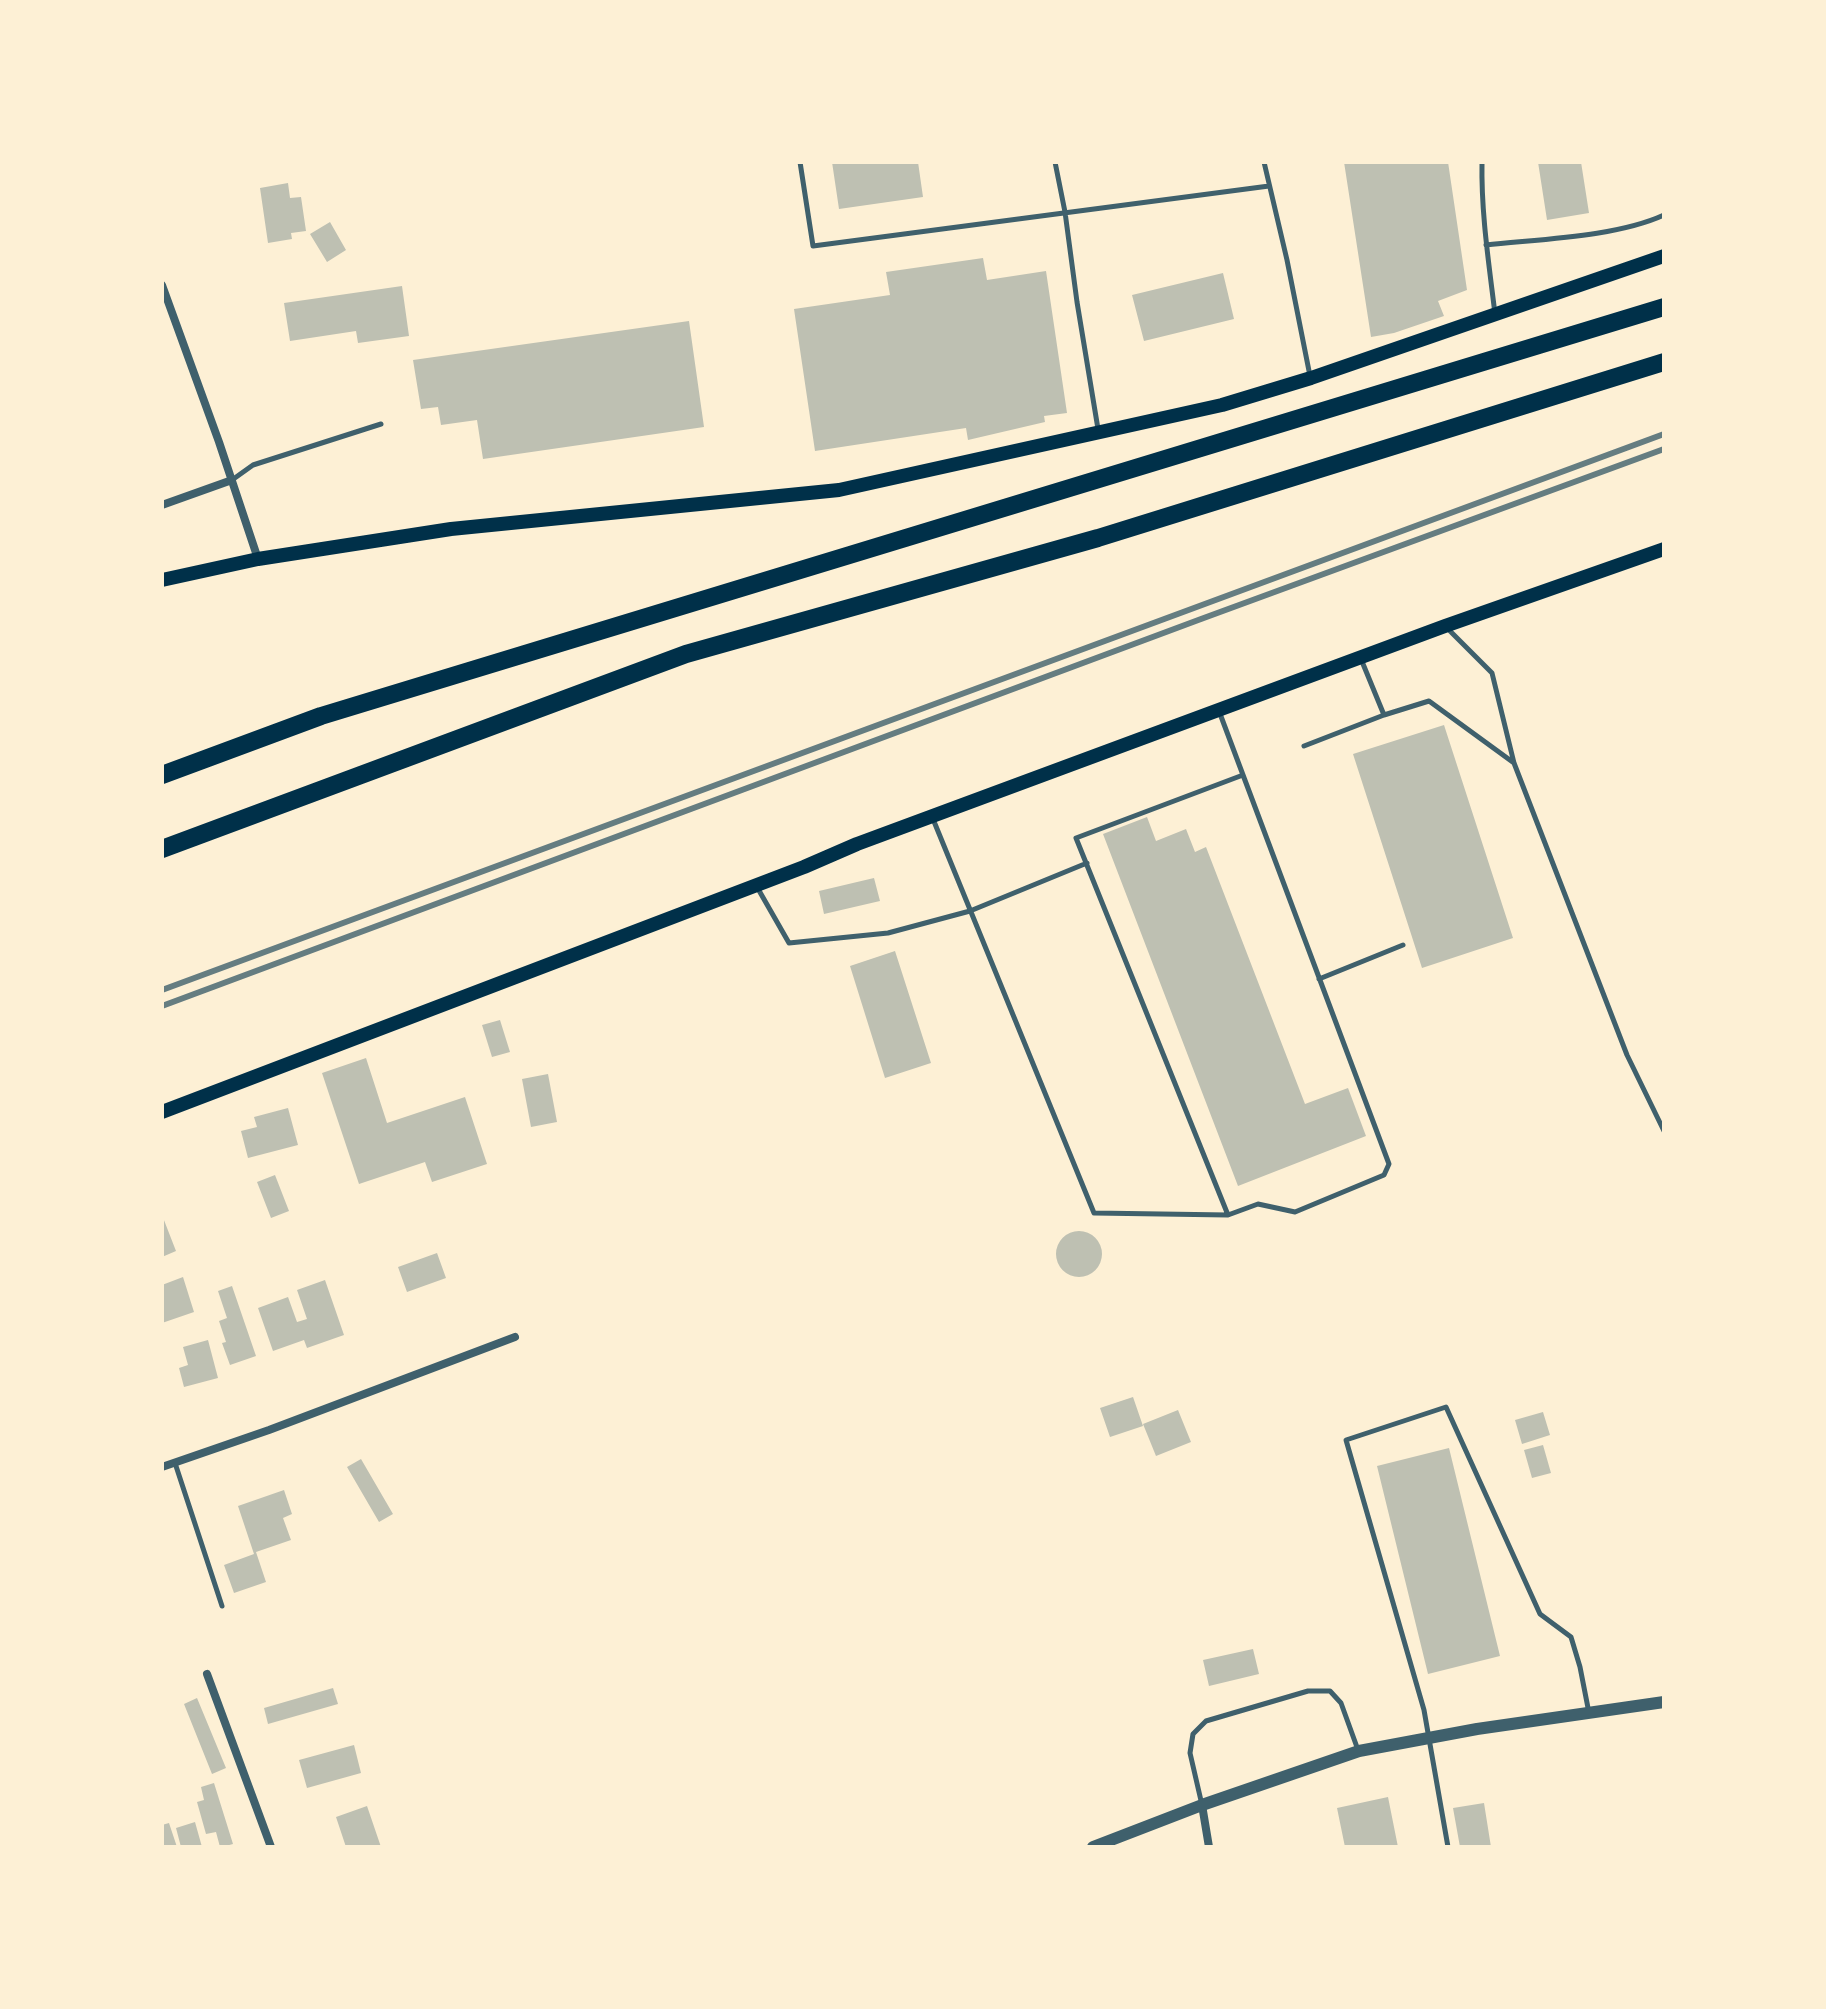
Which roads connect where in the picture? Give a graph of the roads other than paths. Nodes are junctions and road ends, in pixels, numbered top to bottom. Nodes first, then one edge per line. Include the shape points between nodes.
1 (800, 162) edge
2 (1055, 162) edge
3 (1264, 162) edge
4 (1482, 162) edge
5 (1269, 186) junction
6 (1065, 212) junction
7 (1664, 215) edge
8 (1486, 245) junction
9 (1664, 256) edge
10 (162, 285) edge
11 (1664, 307) edge
12 (1495, 315) junction
13 (1664, 362) edge
14 (1311, 378) junction
15 (381, 424) dead end
16 (1099, 432) junction
17 (232, 480) junction
18 (162, 505) edge
19 (1664, 549) edge
20 (258, 559) junction
21 (162, 580) edge
22 (1445, 626) junction
23 (1361, 658) junction
24 (1218, 710) junction
25 (1384, 715) junction
26 (1304, 746) dead end
27 (1514, 763) junction
28 (162, 775) edge
29 (1243, 775) junction
30 (932, 817) junction
31 (162, 849) edge
32 (1087, 863) junction
33 (756, 885) junction
34 (970, 911) junction
35 (1403, 945) dead end
36 (1319, 979) junction
37 (162, 1112) edge
38 (1664, 1131) edge
39 (1228, 1215) junction
40 (515, 1337) dead end
41 (175, 1463) junction
42 (162, 1467) edge
43 (222, 1606) dead end
44 (207, 1674) dead end
45 (1664, 1702) edge
46 (1589, 1713) junction
47 (1429, 1737) junction
48 (1359, 1751) junction
49 (1202, 1805) junction
50 (271, 1847) edge
51 (1093, 1847) edge
52 (1209, 1847) edge
53 (1448, 1847) edge

1 - 6 lane via 813,246
2 - 6 lane
3 - 5 lane
4 - 8 lane
5 - 6 lane
5 - 14 lane
6 - 16 lane
7 - 8 lane via 1606,231
8 - 12 lane
9 - 12 main road
10 - 17 street
11 - 28 highway via 321,716
12 - 14 main road
13 - 31 highway via 1098,538 686,654
14 - 16 main road via 1222,405
15 - 17 lane via 253,465
16 - 20 main road via 839,490 451,529
17 - 18 street
17 - 20 street
19 - 22 main road
20 - 21 main road
22 - 23 main road
22 - 27 lane via 1492,673
23 - 24 main road
23 - 25 lane
24 - 29 lane
24 - 30 main road
25 - 26 lane
25 - 27 lane via 1429,701
27 - 38 lane via 1627,1055
29 - 32 lane via 1076,838
29 - 36 lane
30 - 33 main road
30 - 34 lane
32 - 34 lane
32 - 39 lane
33 - 34 lane via 789,943 888,933
33 - 37 main road
34 - 39 lane via 1094,1213
35 - 36 lane
36 - 39 lane via 1389,1164 1384,1175 1295,1212 1258,1204
40 - 41 street
41 - 42 street
41 - 43 lane
44 - 50 street
45 - 46 street
46 - 47 street
46 - 47 lane via 1571,1637 1540,1614 1446,1407 1346,1440
47 - 48 street
47 - 53 lane
48 - 49 street
48 - 49 lane via 1341,1703 1330,1691 1308,1691 1206,1721 1193,1734 1190,1753
49 - 51 street
49 - 52 street

